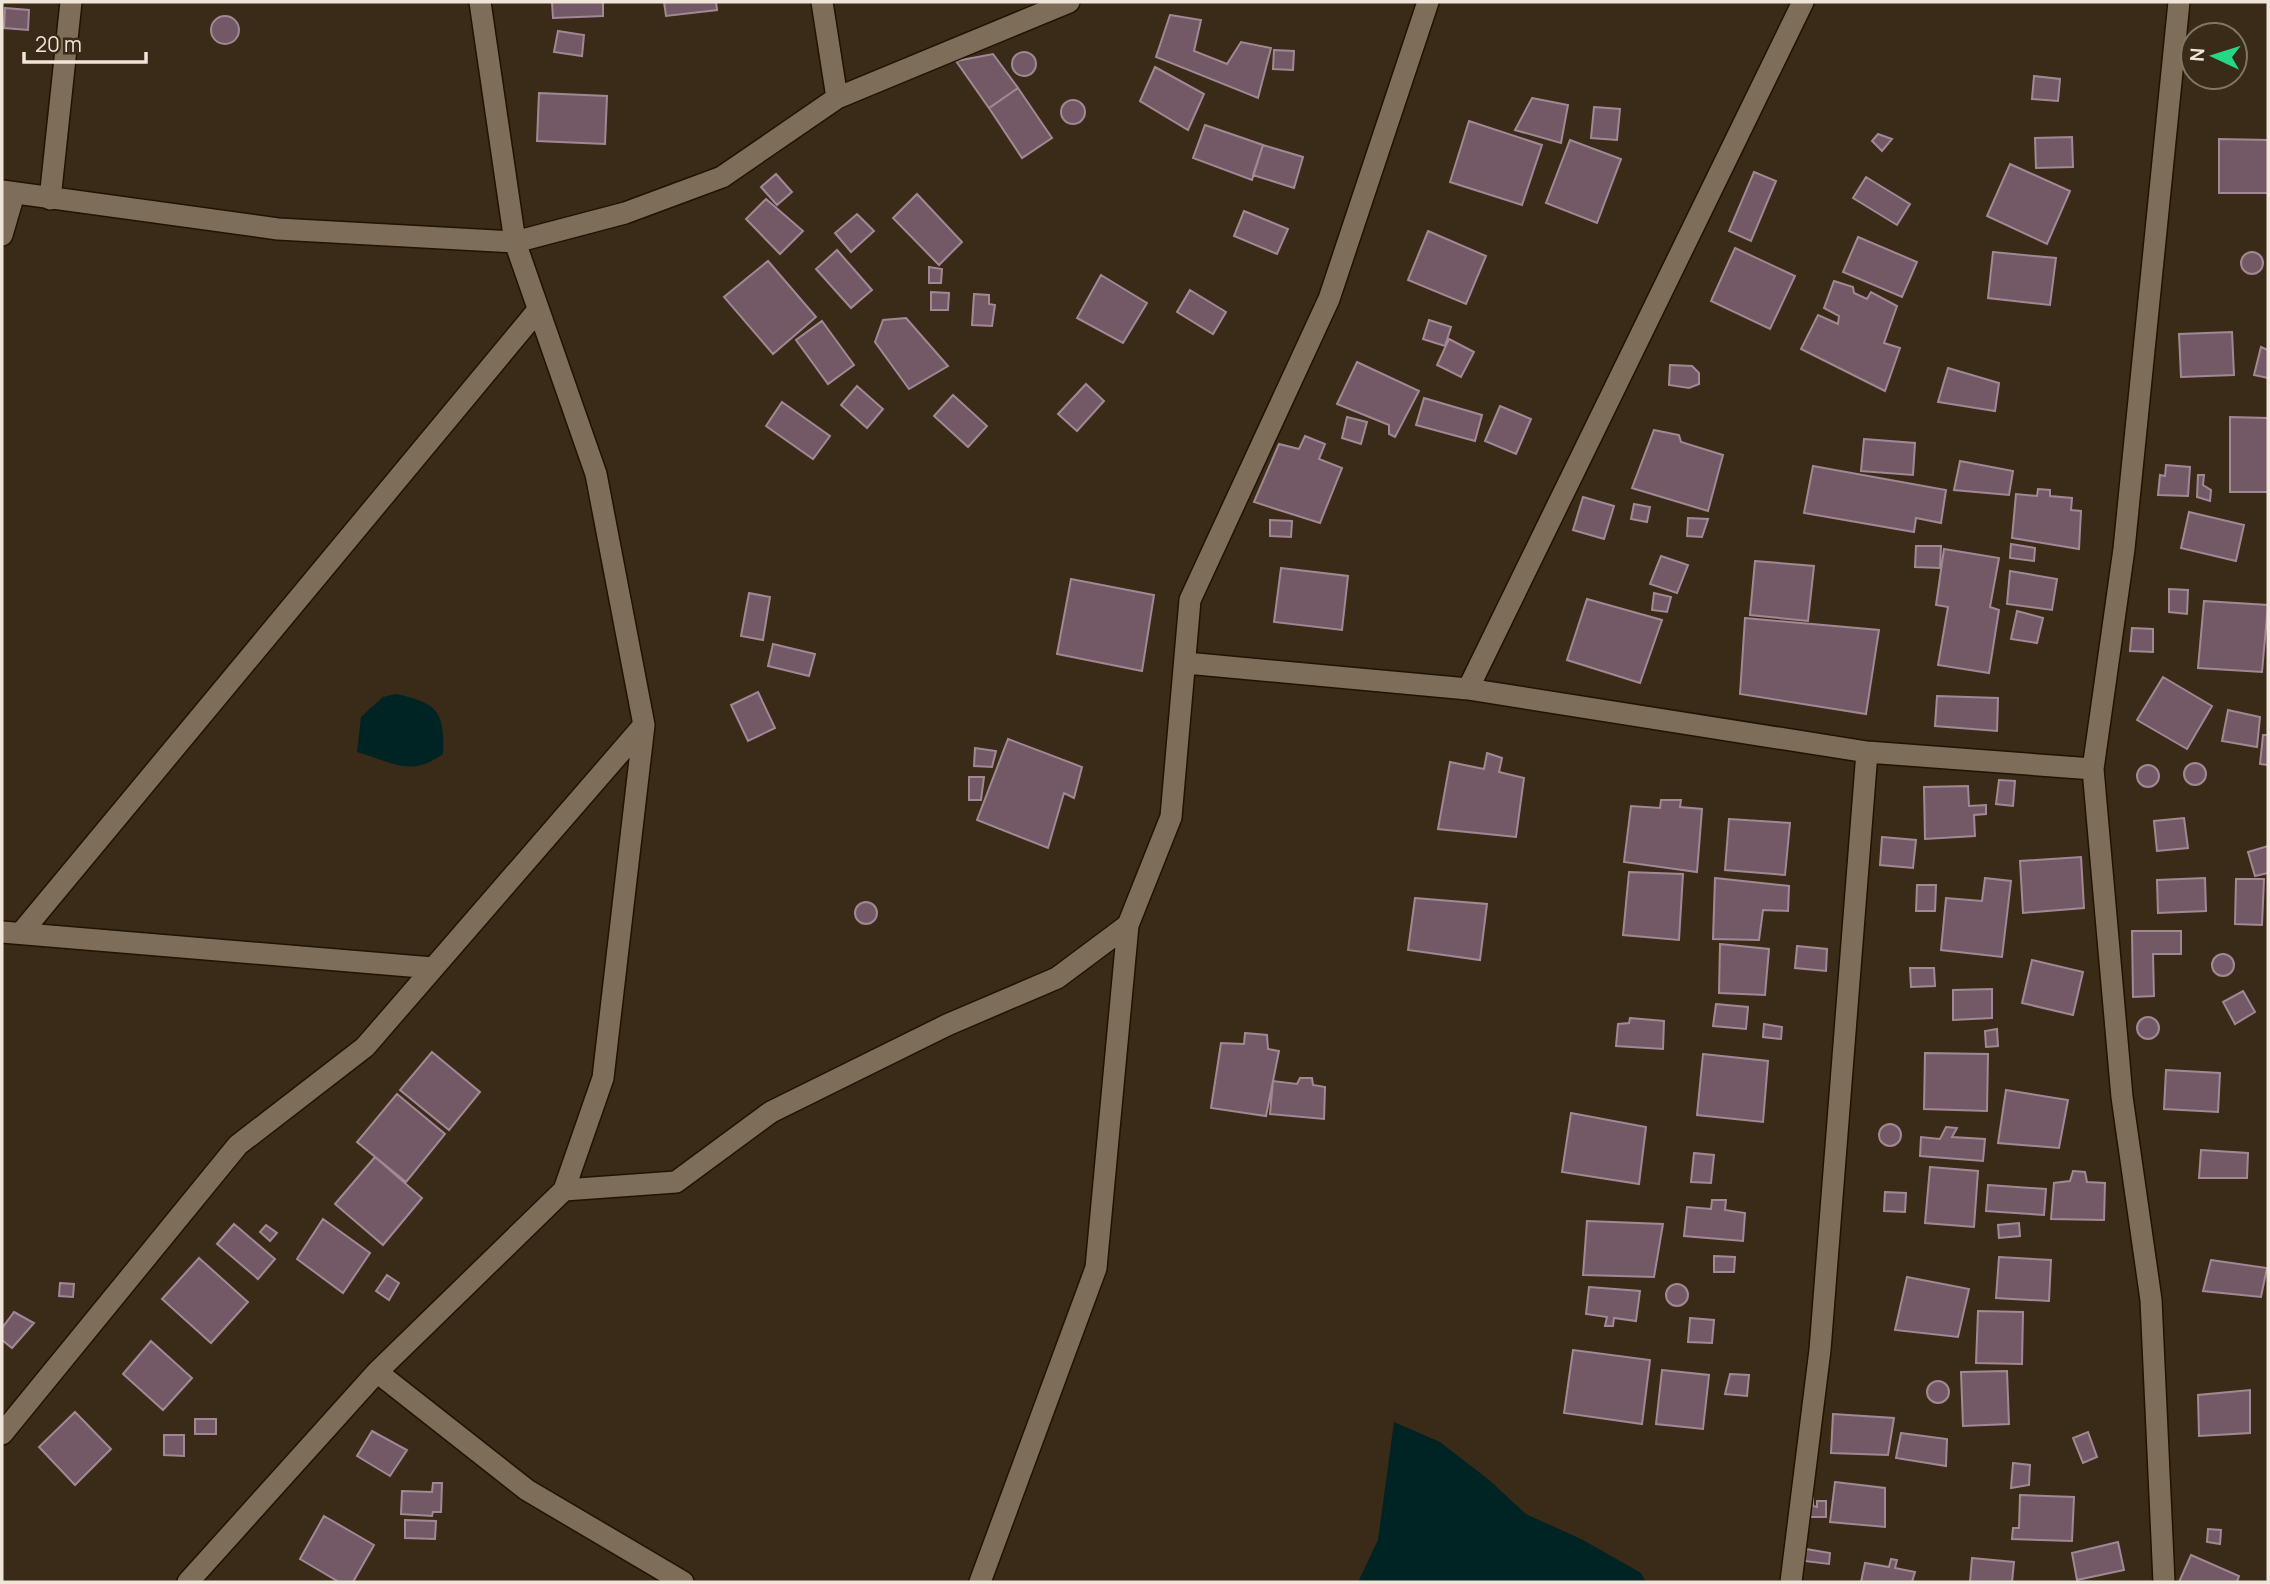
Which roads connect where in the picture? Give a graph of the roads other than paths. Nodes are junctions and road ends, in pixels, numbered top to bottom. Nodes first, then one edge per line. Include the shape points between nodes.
1 (71, 2) edge
2 (480, 2) edge
3 (822, 2) edge
4 (1069, 2) edge
5 (1428, 2) edge
6 (1803, 2) edge
7 (2179, 2) edge
8 (837, 98) junction
9 (8, 192) edge
10 (50, 199) junction
11 (2, 235) edge
12 (515, 242) junction
13 (538, 310) junction
14 (1186, 663) junction
15 (1468, 689) junction
16 (644, 725) junction
17 (1867, 752) junction
18 (2093, 769) junction
19 (1128, 925) junction
20 (11, 932) edge
21 (433, 968) junction
22 (564, 1190) junction
23 (377, 1372) junction
24 (2, 1434) edge
25 (188, 1582) edge
26 (683, 1582) edge
27 (980, 1582) edge
28 (1791, 1582) edge
29 (2164, 1582) edge

1 - 10 street
2 - 12 street
3 - 8 street
4 - 8 street
5 - 14 street via 1329,299 1190,600
6 - 15 street
7 - 18 street via 2124,549
8 - 12 street via 722,177 625,213
9 - 10 street
9 - 11 street
10 - 12 street via 278,229
12 - 13 street
13 - 16 street via 596,474
13 - 20 street
14 - 15 street
14 - 19 street via 1171,817
15 - 17 street
16 - 21 street
16 - 22 street via 603,1078
17 - 18 street
17 - 28 street via 1819,1350
18 - 29 street via 2122,1097 2151,1300
19 - 22 street via 1057,978 947,1025 771,1112 676,1182
19 - 27 street via 1096,1268
20 - 21 street
21 - 24 street via 365,1047 238,1145
22 - 23 street
23 - 25 street
23 - 26 street via 527,1490

